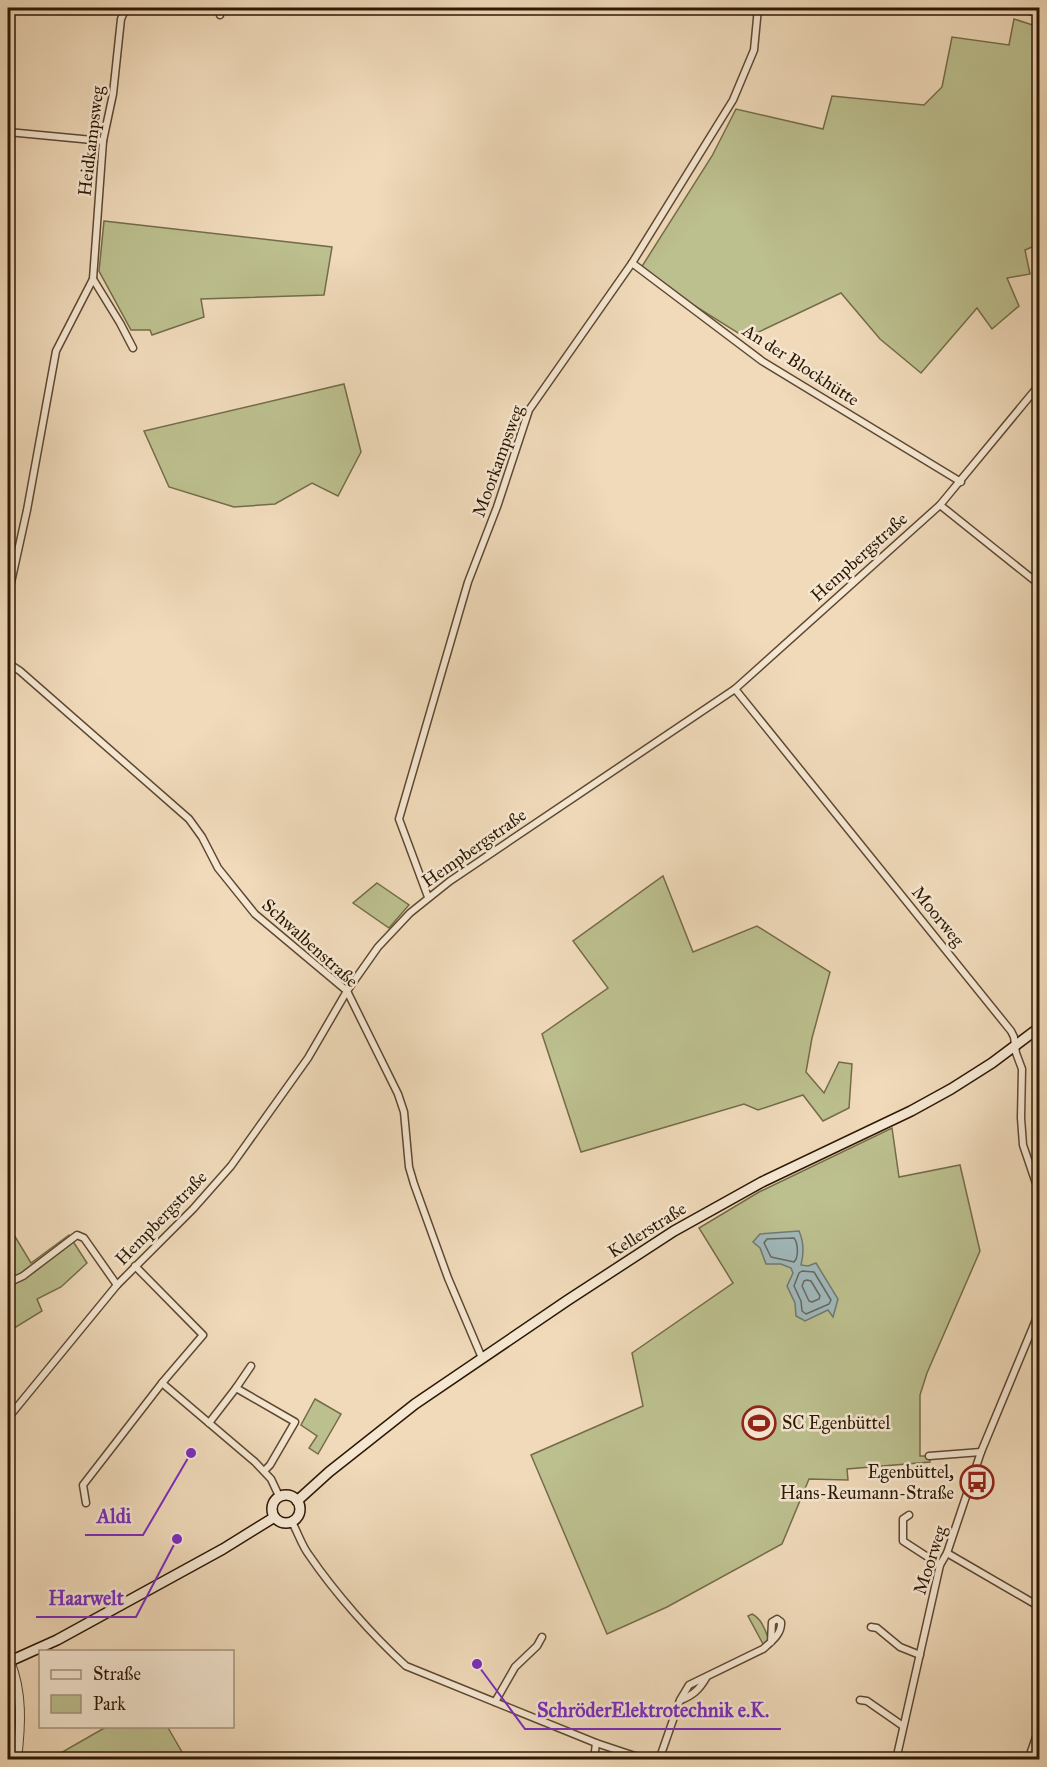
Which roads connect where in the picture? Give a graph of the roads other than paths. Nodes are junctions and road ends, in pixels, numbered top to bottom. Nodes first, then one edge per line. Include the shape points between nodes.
1 (126, 8) edge
2 (758, 8) edge
3 (1021, 8) edge
4 (1040, 14) edge
5 (8, 132) edge
6 (104, 141) junction
7 (632, 263) junction
8 (93, 279) junction
9 (133, 348) dead end
10 (1040, 384) edge
11 (961, 482) junction
12 (940, 505) junction
13 (1040, 585) edge
14 (8, 596) edge
15 (8, 663) edge
16 (735, 689) junction
17 (428, 897) junction
18 (347, 991) junction
19 (1040, 1027) edge
20 (1016, 1045) junction
21 (1040, 1195) edge
22 (135, 1266) junction
23 (9, 1281) edge
24 (117, 1285) junction
25 (1040, 1310) edge
26 (482, 1358) junction
27 (250, 1366) dead end
28 (162, 1383) junction
29 (236, 1388) junction
30 (8, 1418) edge
31 (209, 1423) junction
32 (981, 1452) junction
33 (930, 1456) dead end
34 (264, 1471) junction
35 (279, 1496) junction
36 (297, 1501) junction
37 (86, 1503) dead end
38 (909, 1515) dead end
39 (273, 1518) junction
40 (292, 1522) junction
41 (947, 1553) junction
42 (940, 1565) junction
43 (1040, 1607) edge
44 (871, 1627) dead end
45 (542, 1637) dead end
46 (771, 1641) dead end
47 (920, 1654) junction
48 (8, 1658) edge
49 (860, 1700) dead end
50 (495, 1702) junction
51 (903, 1726) junction
52 (1040, 1726) edge
53 (597, 1743) junction
54 (17, 1760) edge
55 (594, 1760) edge
56 (647, 1760) edge
57 (659, 1760) edge
58 (896, 1760) edge
59 (1028, 1760) edge

1 - 6 street, Heidkampsweg via 121,19
2 - 7 street, Moorkampsweg via 754,50 733,100
3 - 4 street
5 - 6 street
6 - 8 street, Heidkampsweg
7 - 11 street, An der Blockhütte via 762,361
7 - 17 street, Moorkampsweg via 529,410 468,582 399,819
8 - 9 street
8 - 14 street, Heidkampsweg via 56,351
10 - 11 street, Hempbergstraße
11 - 12 street, Hempbergstraße
12 - 13 street
12 - 16 street, Hempbergstraße
15 - 18 street, Schwalbenstraße via 189,819 218,868 255,915
16 - 17 street, Hempbergstraße
16 - 20 street, Moorweg via 1011,1030
17 - 18 street, Hempbergstraße via 389,934
18 - 22 street, Hempbergstraße via 308,1058 231,1166
18 - 26 street, Schwalbenstraße via 398,1094 414,1184
19 - 20 main road, Kellerstraße
20 - 21 street, Moorweg via 1022,1069 1023,1145
20 - 26 main road, Kellerstraße via 919,1106 692,1220
22 - 24 street, Hempbergstraße
22 - 28 street via 203,1335
23 - 24 street via 23,1276 76,1235 84,1238
24 - 30 street, Hempbergstraße
25 - 32 street, Moorweg
26 - 36 main road, Kellerstraße via 415,1404
27 - 29 street
28 - 31 street
28 - 37 street via 83,1485
29 - 31 street
29 - 34 street via 295,1422
31 - 34 street
32 - 33 street
32 - 41 street, Moorweg
34 - 35 street
35 - 36 main road via 289,1495
35 - 39 main road via 273,1502
36 - 40 main road via 299,1515
38 - 42 street via 903,1519 903,1541
39 - 40 main road via 282,1524
39 - 48 main road via 57,1640
40 - 50 street via 307,1553 328,1581 406,1666
41 - 42 street, Moorweg
41 - 43 street
42 - 47 street, Moorweg
44 - 47 street via 900,1647
45 - 50 street via 515,1667
46 - 57 street via 763,1649 689,1685
47 - 51 street, Moorweg
48 - 54 street via 20,1690
49 - 51 street
50 - 53 street
51 - 58 street, Moorweg
52 - 59 street
53 - 55 street
53 - 56 street

